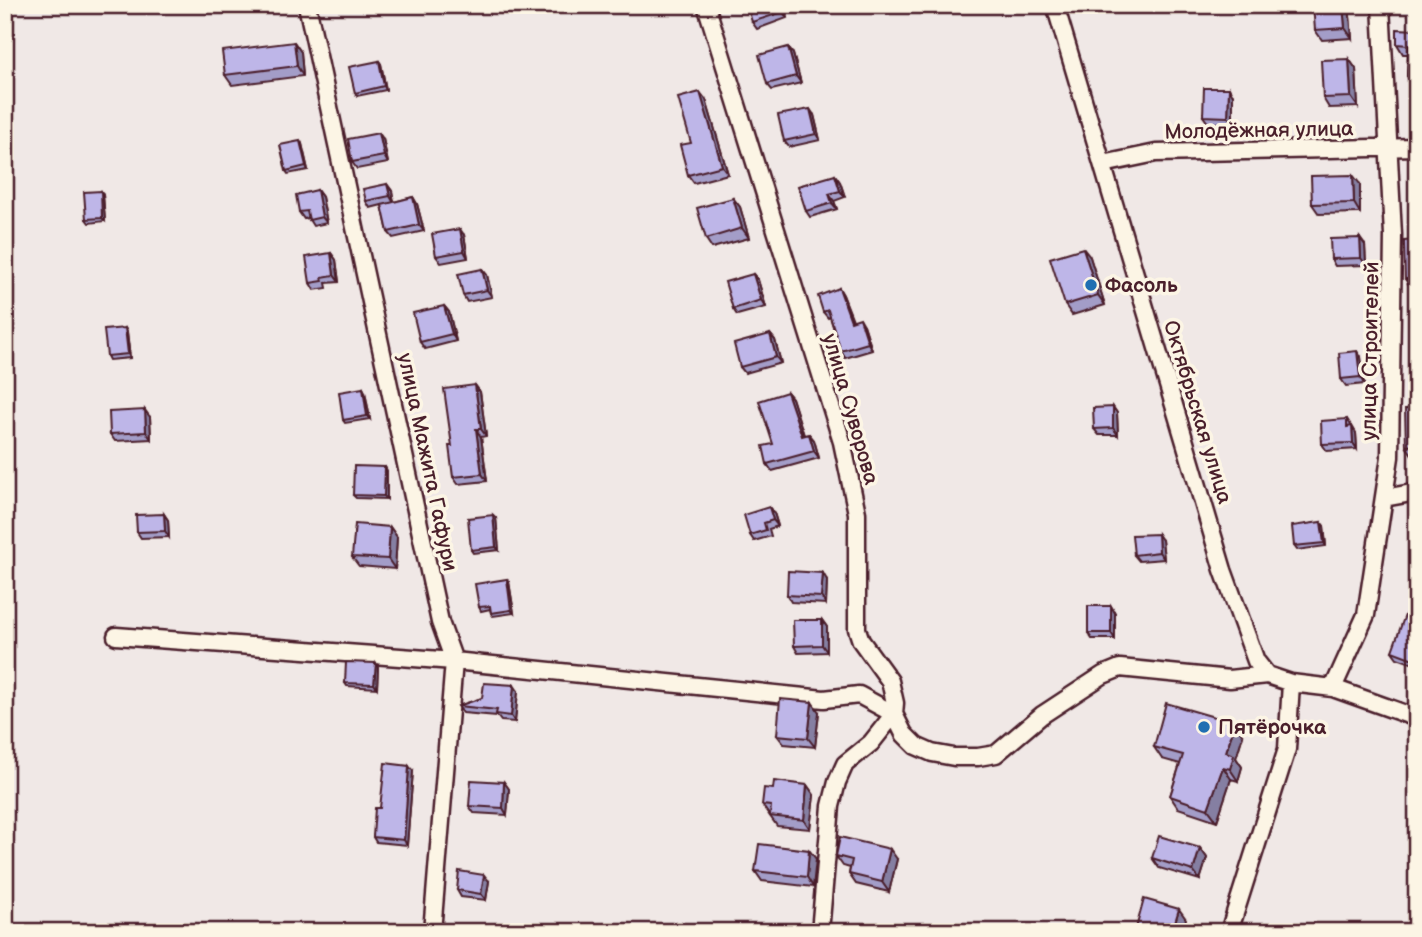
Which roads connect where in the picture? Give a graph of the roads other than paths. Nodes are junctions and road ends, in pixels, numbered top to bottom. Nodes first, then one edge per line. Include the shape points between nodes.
1 (307, 5) edge
2 (706, 5) edge
3 (1055, 5) edge
4 (1381, 5) edge
5 (1417, 147) edge
6 (1388, 148) junction
7 (1103, 164) junction
8 (1417, 492) edge
9 (1384, 498) junction
10 (116, 636) dead end
11 (454, 660) junction
12 (1267, 675) junction
13 (1292, 683) junction
14 (1333, 688) junction
15 (894, 714) junction
16 (1417, 719) edge
17 (432, 932) edge
18 (820, 932) edge
19 (1229, 932) edge

1 - 11 street, улица Мажита Гафури via 440,622
2 - 15 street, улица Суворова via 842,442 857,513 857,629 890,681
3 - 7 street, Октябрьская улица
4 - 6 street, улица Строителей
5 - 6 street, Молодёжная улица
6 - 7 street, Молодёжная улица via 1156,153
6 - 9 street, улица Строителей via 1393,235 1390,457
7 - 12 street, Октябрьская улица via 1223,570 1256,661
8 - 9 street
9 - 14 street, улица Строителей via 1366,615
10 - 11 street
11 - 15 street via 824,699 859,695
11 - 17 street, улица Мажита Гафури
12 - 13 street
12 - 15 street via 1230,679 1120,668 1054,707 996,754 978,757 954,757 915,746
13 - 14 street
13 - 19 street via 1287,749
14 - 16 street
15 - 18 street via 871,743 845,764 836,782

